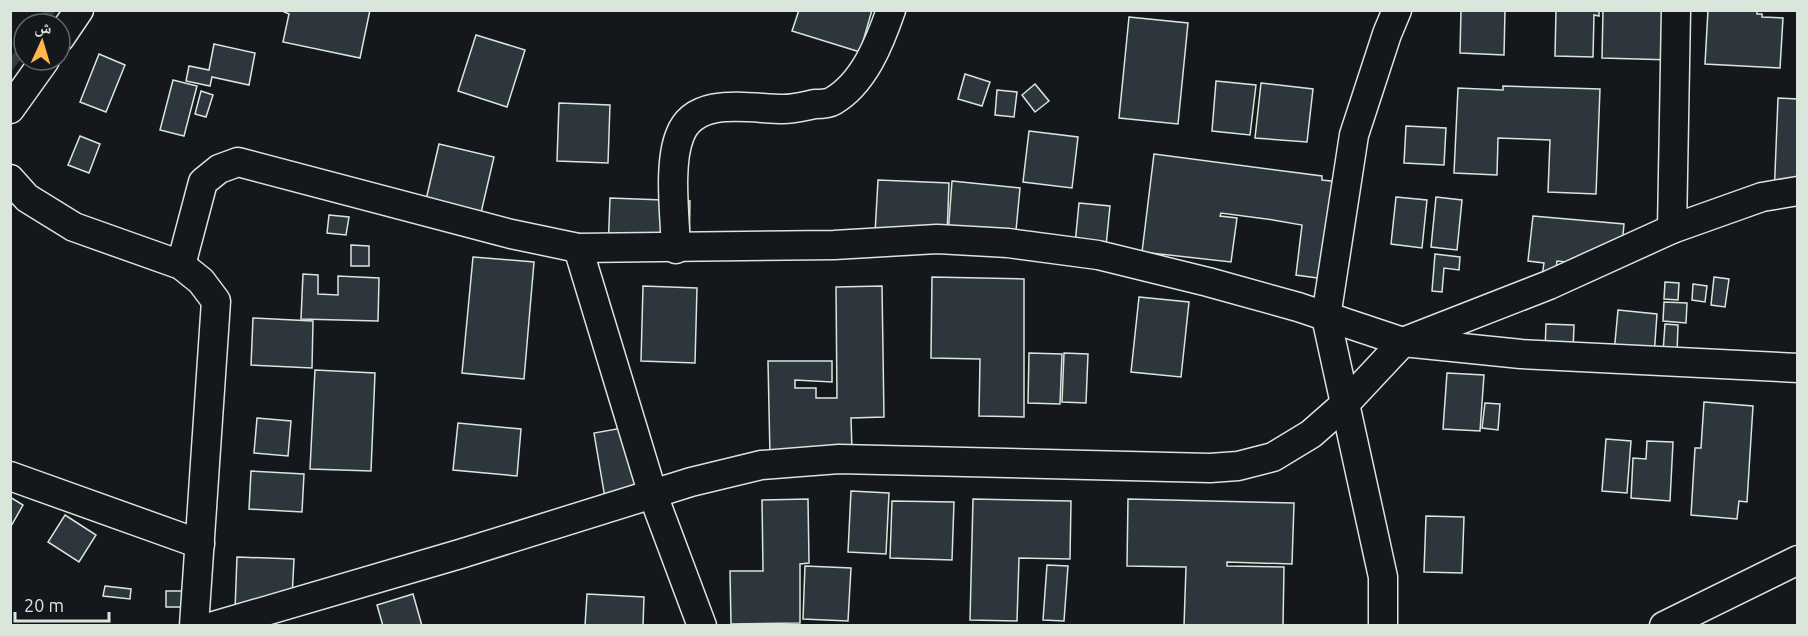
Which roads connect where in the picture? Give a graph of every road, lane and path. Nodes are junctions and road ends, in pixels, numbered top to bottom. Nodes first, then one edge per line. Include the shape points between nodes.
1 (891, 10) edge
2 (1397, 10) edge
3 (1676, 10) edge
4 (36, 72) edge
5 (10, 109) edge
6 (10, 178) edge
7 (1797, 191) edge
8 (1672, 229) junction
9 (578, 248) junction
10 (676, 249) junction
11 (181, 265) junction
12 (1326, 317) junction
13 (1403, 342) junction
14 (1797, 368) edge
15 (1344, 405) junction
16 (10, 476) edge
17 (653, 495) junction
18 (200, 544) junction
19 (1797, 560) edge
20 (194, 626) edge
21 (214, 626) edge
22 (702, 626) edge
23 (1383, 626) edge
24 (1664, 626) edge

1 - 10 street via 874,53 852,85 831,102 784,109 741,105 694,117 680,134 673,177
2 - 12 street via 1354,135
3 - 8 street
4 - 5 street
6 - 11 street via 27,198 74,227
7 - 8 street via 1762,197
8 - 13 street via 1549,285
9 - 10 street
9 - 11 street via 238,162 219,169 203,182
9 - 17 street
10 - 12 street via 937,239 1008,243 1098,255 1231,288
11 - 18 street via 201,281 216,301
12 - 13 street
12 - 15 street
13 - 14 street via 1521,354
13 - 15 street
15 - 17 street via 1311,434 1273,457 1238,466 839,459 761,465
15 - 23 street via 1383,577
16 - 18 street
17 - 21 street
17 - 22 street
18 - 20 street
19 - 24 street

